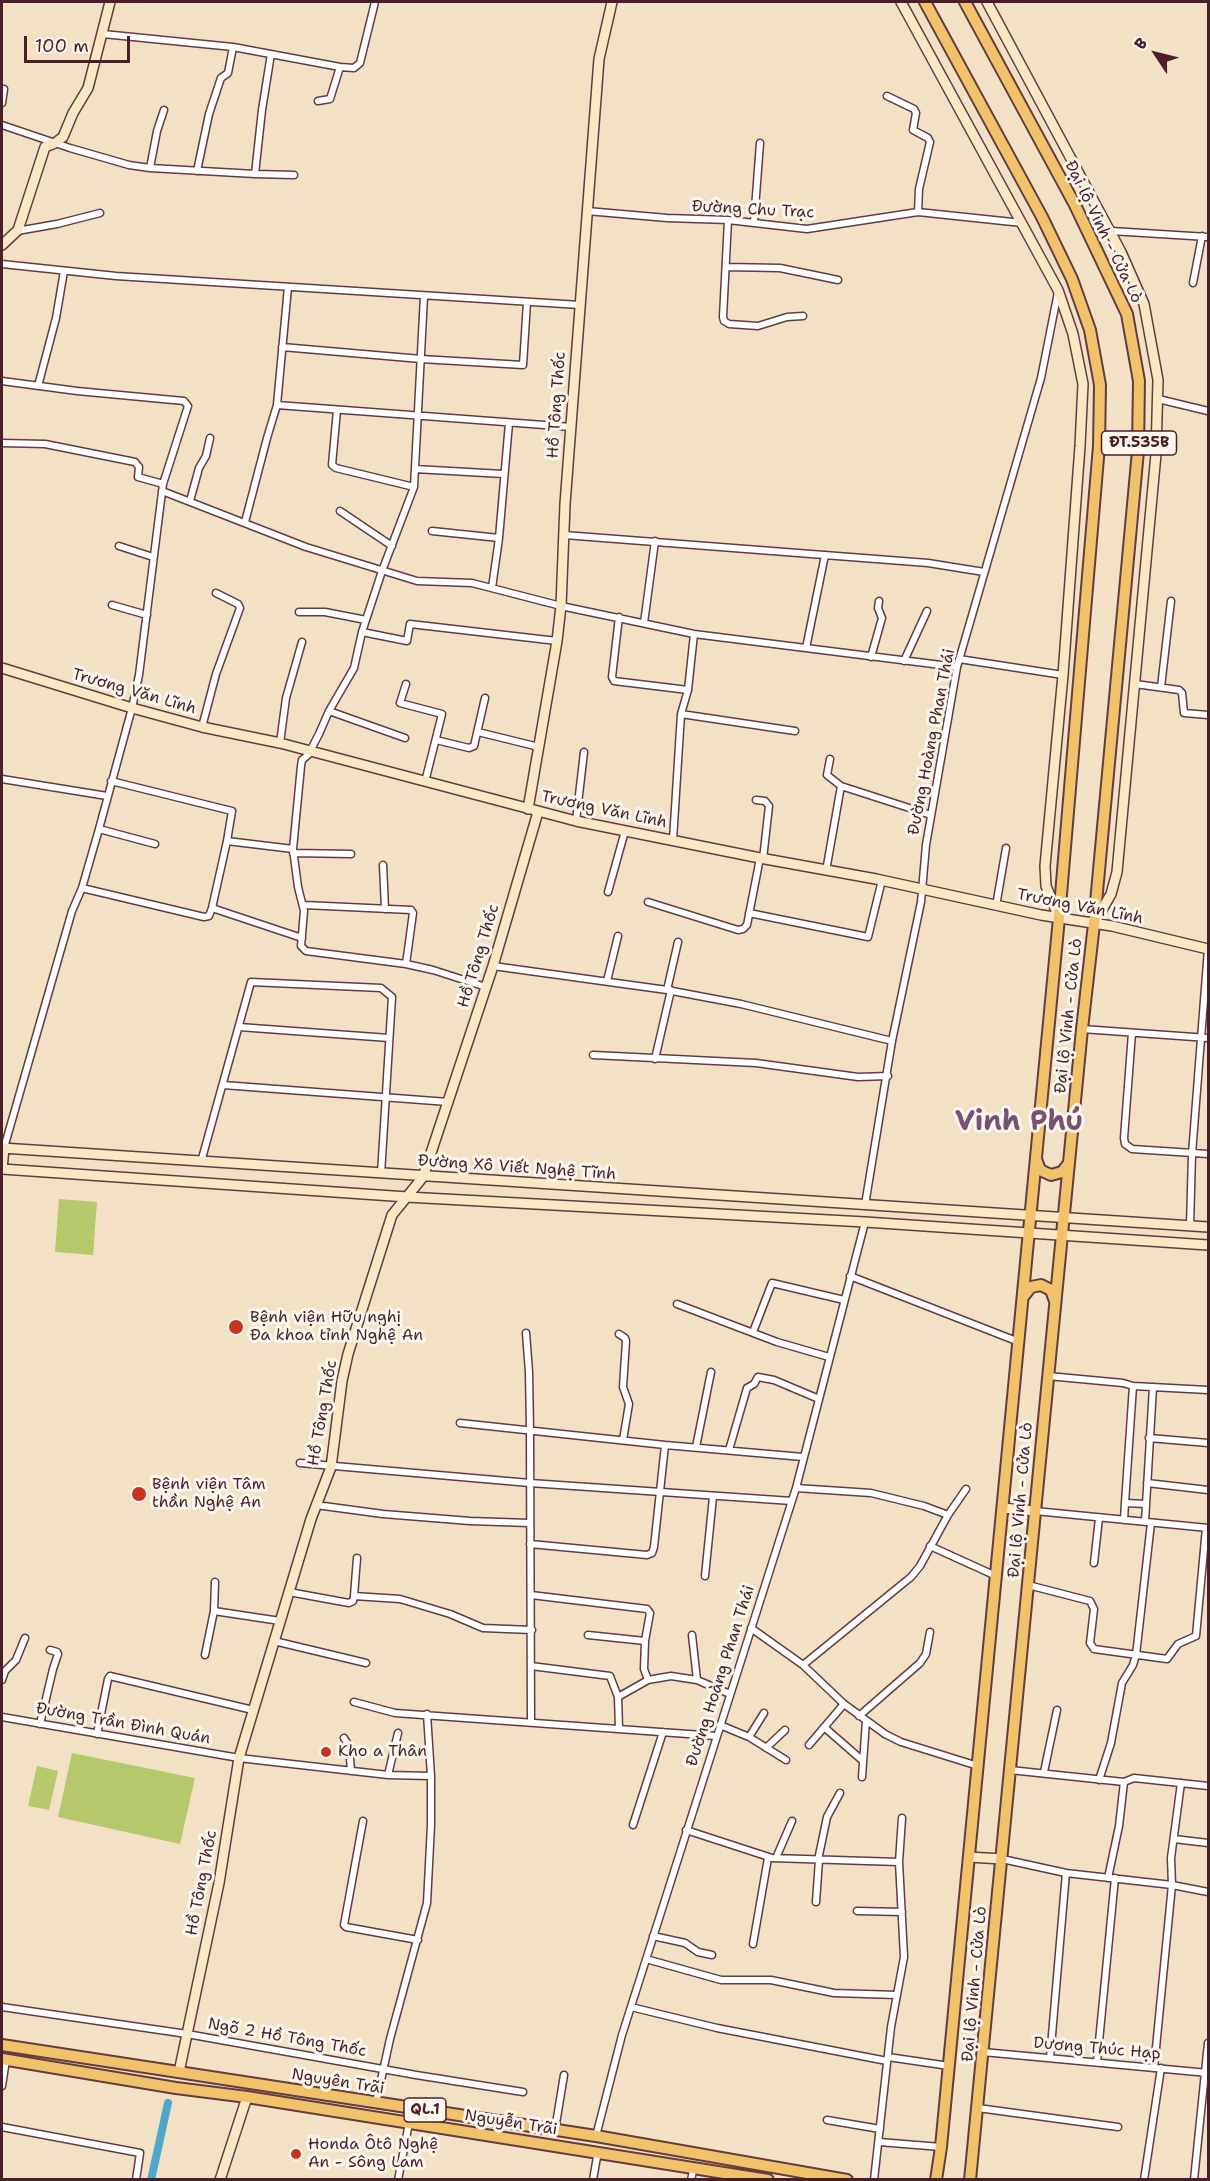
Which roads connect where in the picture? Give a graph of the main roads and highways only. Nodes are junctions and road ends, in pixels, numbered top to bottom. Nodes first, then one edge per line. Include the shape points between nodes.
1 (110, 2) edge
2 (612, 2) edge
3 (901, 2) edge
4 (925, 2) edge
5 (965, 2) edge
6 (987, 2) edge
7 (2, 245) edge
8 (2, 668) edge
9 (528, 809) junction
10 (538, 812) junction
11 (1059, 918) junction
12 (1094, 924) junction
13 (1208, 949) edge
14 (3, 1148) edge
15 (142, 1158) junction
16 (1036, 1158) junction
17 (1069, 1162) junction
18 (2, 1169) edge
19 (423, 1177) junction
20 (140, 1178) junction
21 (407, 1197) junction
22 (1031, 1215) junction
23 (1064, 1217) junction
24 (1209, 1227) edge
25 (1029, 1234) junction
26 (1062, 1236) junction
27 (1209, 1245) edge
28 (1023, 1299) junction
29 (1055, 1301) junction
30 (1003, 1508) junction
31 (1035, 1511) junction
32 (969, 1857) junction
33 (1002, 1859) junction
34 (2, 2045) edge
35 (4, 2060) edge
36 (179, 2072) junction
37 (249, 2082) junction
38 (176, 2088) junction
39 (247, 2097) junction
40 (412, 2108) junction
41 (409, 2122) junction
42 (520, 2126) junction
43 (518, 2139) junction
44 (696, 2153) junction
45 (694, 2166) junction
46 (220, 2180) edge
47 (768, 2180) edge
48 (847, 2180) edge
49 (936, 2180) edge
50 (970, 2180) edge

1 - 7 main road via 88,88 63,137 45,147 17,231
2 - 9 main road, Hồ Tông Thốc via 599,59 561,606
3 - 11 main road via 1058,290 1073,334 1083,384 1045,873
4 - 11 main road, Đại lộ Vinh - Cửa Lò / ĐT.535B via 1072,279 1090,330 1100,385 1099,446
5 - 12 main road, Đại lộ Vinh - Cửa Lò / ĐT.535B via 1106,267 1127,314 1139,381 1138,451
6 - 12 main road via 1111,231 1144,304 1158,380 1156,454 1116,879
8 - 9 main road, Trương Văn Lĩnh via 202,727 280,743
9 - 10 main road, Trương Văn Lĩnh
10 - 11 main road, Trương Văn Lĩnh
10 - 19 main road, Hồ Tông Thốc via 493,966
11 - 12 main road, Trương Văn Lĩnh
11 - 16 main road, Đại lộ Vinh - Cửa Lò
12 - 13 main road, Trương Văn Lĩnh
12 - 17 main road, Đại lộ Vinh - Cửa Lò
14 - 15 main road, Đường Xô Viết Nghệ Tĩnh
14 - 18 main road
15 - 19 main road, Đường Xô Viết Nghệ Tĩnh
15 - 20 main road
16 - 17 main road via 1040,1170 1051,1175 1062,1172
16 - 22 main road, Đại lộ Vinh - Cửa Lò
17 - 23 main road, Đại lộ Vinh - Cửa Lò
18 - 20 main road, Đường Xô Viết Nghệ Tĩnh
19 - 21 main road, Hồ Tông Thốc
19 - 22 main road, Đường Xô Viết Nghệ Tĩnh
20 - 21 main road, Đường Xô Viết Nghệ Tĩnh
21 - 25 main road, Đường Xô Viết Nghệ Tĩnh
21 - 36 main road, Hồ Tông Thốc via 392,1215 346,1361 331,1467 240,1758 219,1884
22 - 23 main road, Đường Xô Viết Nghệ Tĩnh
22 - 25 main road, Đại lộ Vinh - Cửa Lò
23 - 24 main road, Đường Xô Viết Nghệ Tĩnh
23 - 26 main road, Đại lộ Vinh - Cửa Lò
25 - 26 main road, Đường Xô Viết Nghệ Tĩnh
25 - 28 main road, Đại lộ Vinh - Cửa Lò
26 - 27 main road, Đường Xô Viết Nghệ Tĩnh
26 - 29 main road, Đại lộ Vinh - Cửa Lò
28 - 29 main road via 1028,1289 1041,1285 1052,1290
28 - 30 main road, Đại lộ Vinh - Cửa Lò
29 - 31 main road, Đại lộ Vinh - Cửa Lò
30 - 31 main road
30 - 32 main road, Đại lộ Vinh - Cửa Lò
31 - 33 main road, Đại lộ Vinh - Cửa Lò
32 - 33 main road
32 - 49 main road, Đại lộ Vinh - Cửa Lò
33 - 50 main road, Đại lộ Vinh - Cửa Lò
34 - 36 main road, Nguyên Trãi / QL.1
35 - 38 main road, Nguyễn Trãi / QL.1
36 - 37 main road, Nguyên Trãi / QL.1
36 - 38 main road
37 - 39 main road
37 - 40 main road, Nguyên Trãi / QL.1
38 - 39 main road, Nguyễn Trãi / QL.1
39 - 41 main road, Nguyễn Trãi / QL.1
39 - 46 main road
40 - 41 main road
40 - 42 main road, Nguyên Trãi / QL.1
41 - 43 main road, Nguyễn Trãi / QL.1
42 - 43 main road
42 - 44 main road, Nguyên Trãi / QL.1
43 - 45 main road, Nguyễn Trãi / QL.1
44 - 45 main road
44 - 48 main road, Nguyên Trãi / QL.1
45 - 47 main road, Nguyễn Trãi / QL.1

